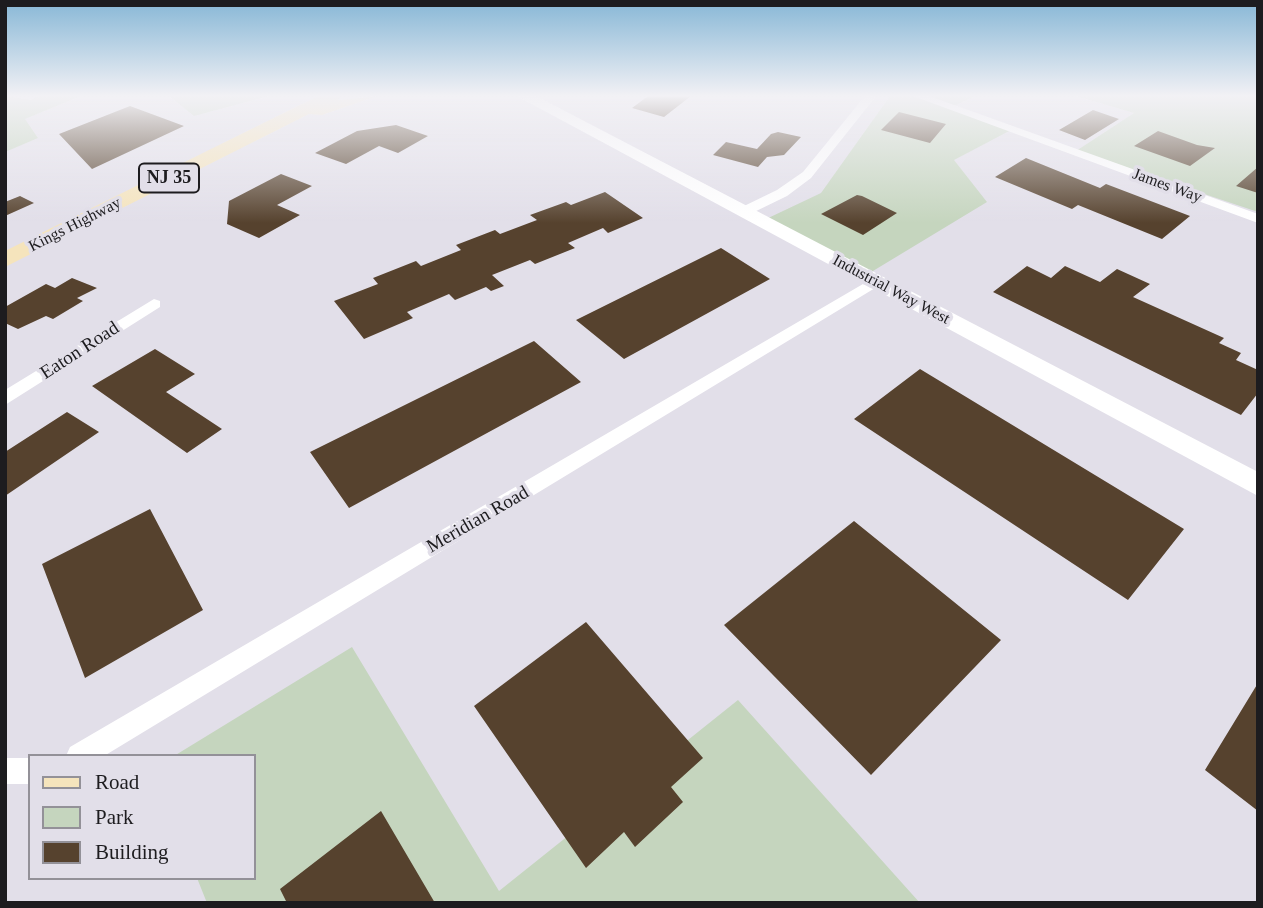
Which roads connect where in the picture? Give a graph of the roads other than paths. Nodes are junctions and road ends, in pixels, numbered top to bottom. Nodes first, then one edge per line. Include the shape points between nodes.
1 (231, 138) edge
2 (246, 138) edge
3 (605, 138) edge
4 (837, 138) edge
5 (1035, 138) edge
6 (745, 211) junction
7 (1258, 219) edge
8 (5, 252) edge
9 (5, 260) edge
10 (875, 282) junction
11 (154, 304) dead end
12 (5, 398) edge
13 (1258, 485) edge
14 (82, 754) edge
15 (5, 771) edge
16 (28, 771) edge

1 - 8 main road, Kings Highway / NJ 35
2 - 9 main road, Kings Highway / NJ 35
3 - 6 street, Industrial Way West
4 - 6 street via 807,175
5 - 7 street, James Way
6 - 10 street, Industrial Way West
10 - 13 street, Industrial Way West
10 - 14 street, Meridian Road
11 - 12 street, Eaton Road
15 - 16 street

